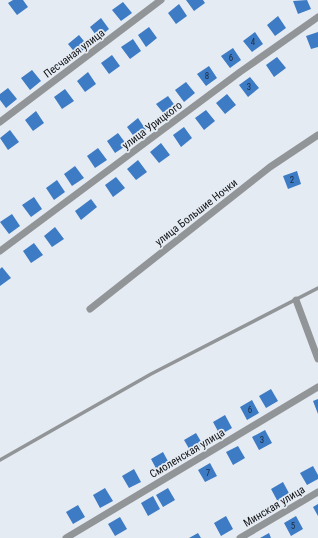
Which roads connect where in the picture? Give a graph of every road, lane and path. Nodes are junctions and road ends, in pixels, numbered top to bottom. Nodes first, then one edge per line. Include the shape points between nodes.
1 (161, 0) edge
2 (318, 17) edge
3 (0, 122) edge
4 (318, 135) edge
5 (0, 251) edge
6 (318, 288) edge
7 (296, 300) junction
8 (90, 309) dead end
9 (318, 359) edge
10 (318, 387) edge
11 (0, 460) edge
12 (318, 492) edge
13 (66, 538) edge
14 (240, 538) edge

1 - 3 street, Песчаная улица
2 - 5 street, улица Урицкого
4 - 8 street, улица Большие Ночки via 270,167
6 - 7 lane
7 - 9 street
7 - 11 lane via 151,374
10 - 13 street, Смоленская улица
12 - 14 street, Минская улица

